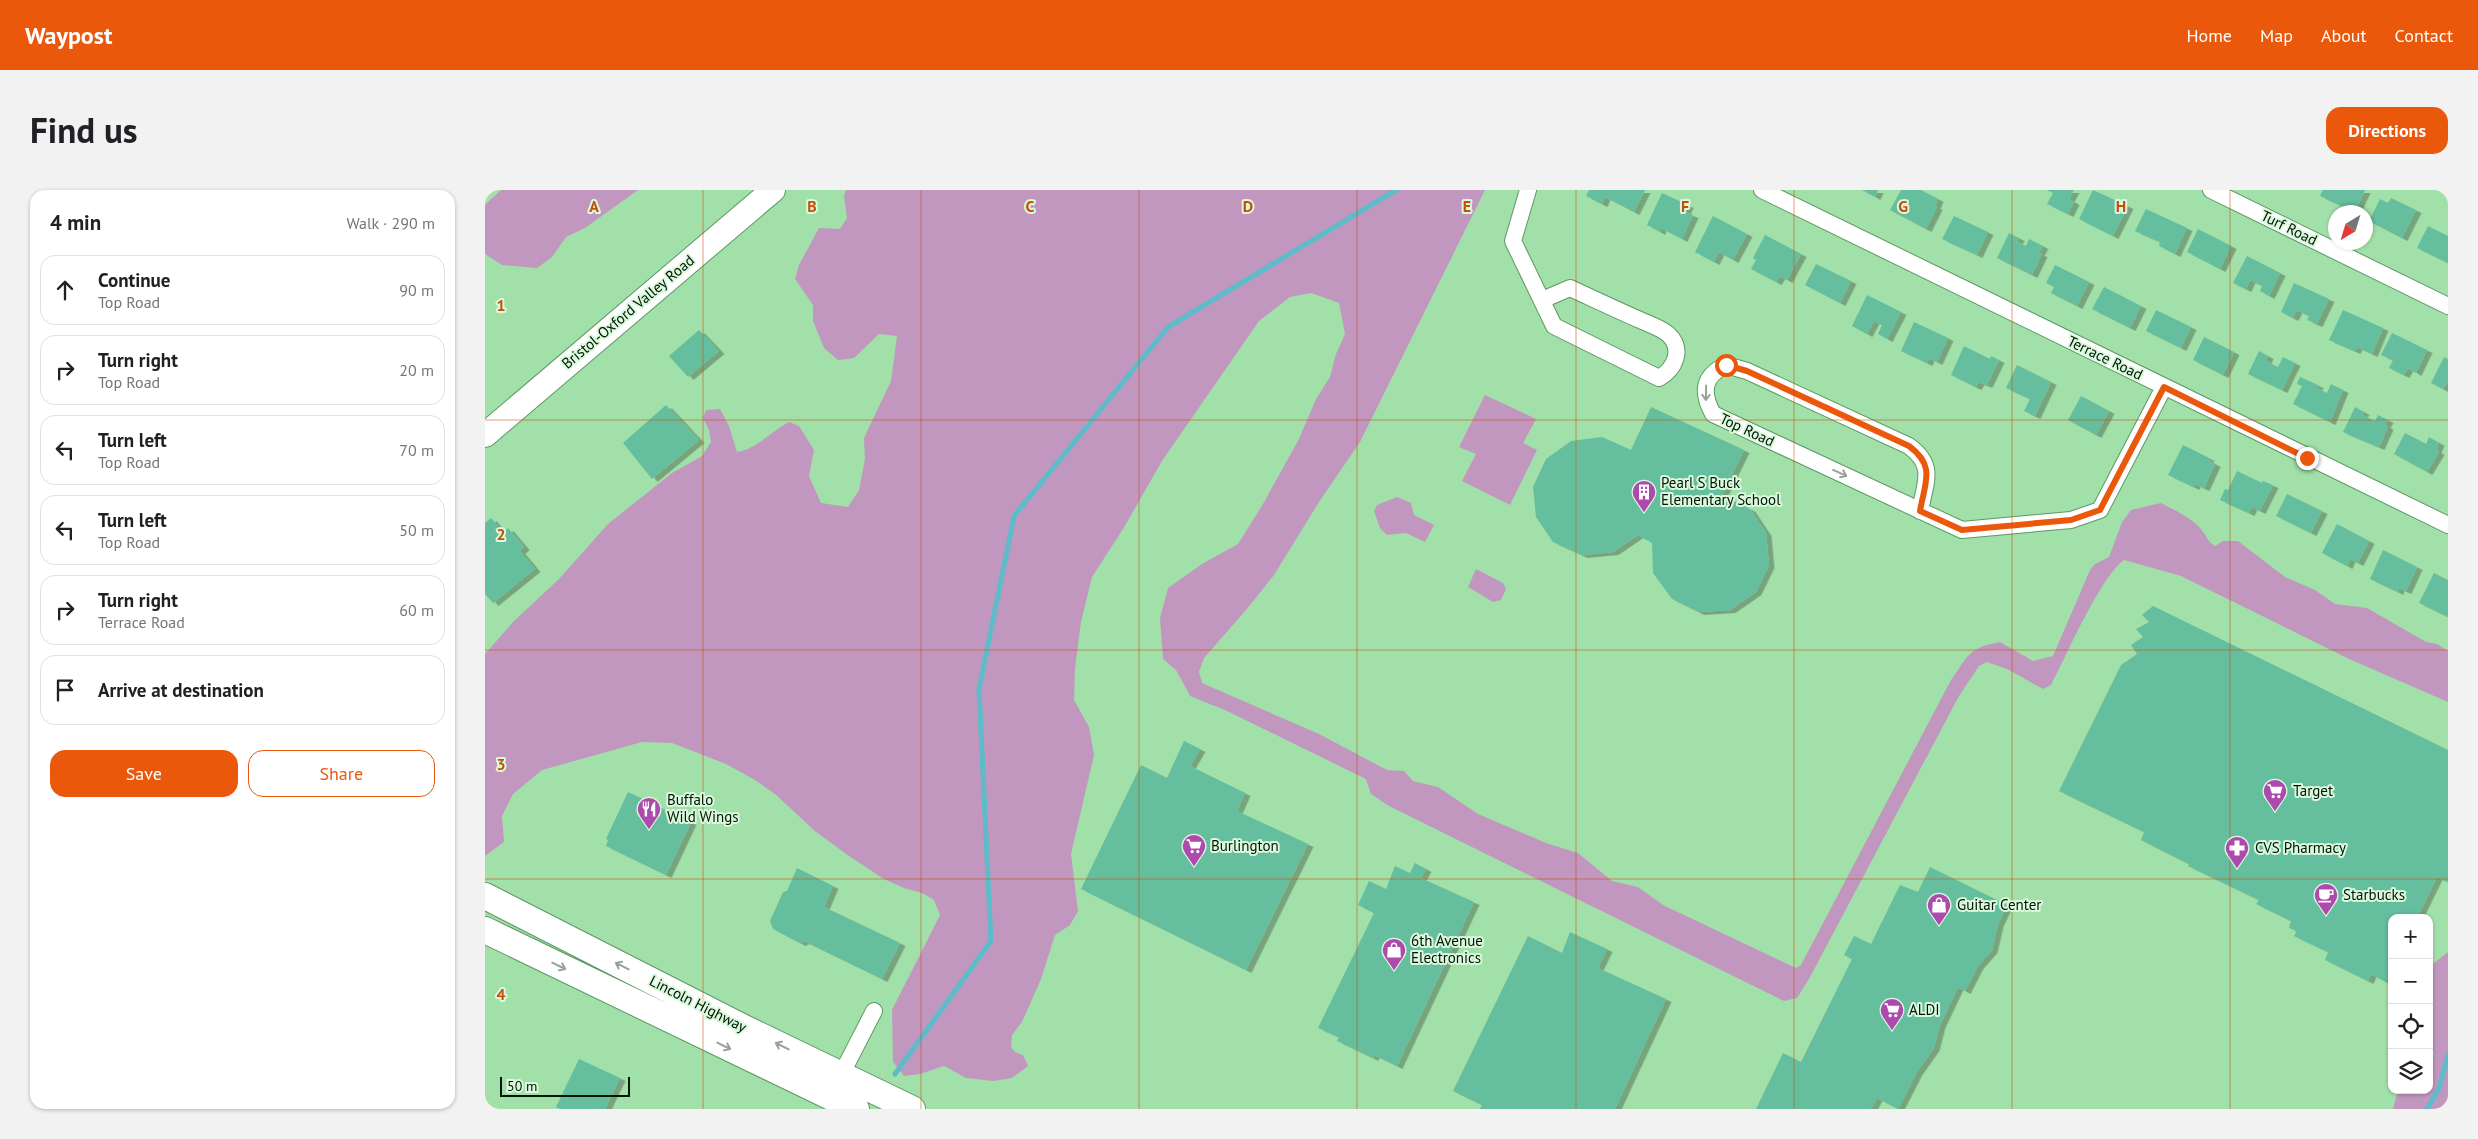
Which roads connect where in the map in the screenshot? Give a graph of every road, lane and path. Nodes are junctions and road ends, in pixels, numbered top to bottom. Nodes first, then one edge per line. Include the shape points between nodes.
1 (773, 190) edge
2 (1528, 190) edge
3 (1762, 190) edge
4 (2211, 190) edge
5 (1542, 300) junction
6 (2448, 306) edge
7 (2164, 387) junction
8 (485, 435) edge
9 (1920, 511) junction
10 (2448, 526) edge
11 (485, 896) edge
12 (485, 930) edge
13 (874, 1011) dead end
14 (841, 1075) junction
15 (894, 1100) edge
16 (856, 1109) edge

1 - 8 main road, Bristol-Oxford Valley Road
2 - 5 street via 1513,241
3 - 7 street, Terrace Road
4 - 6 street, Turf Road
5 - 5 street via 1554,326 1659,378 1668,373 1675,363 1675,343 1667,334 1647,323 1570,288
7 - 9 street, Top Road via 2100,510 2071,520 1962,530
7 - 10 street, Terrace Road
9 -> 9 street, Top Road via 1927,467 1919,453 1909,446 1747,371 1726,365 1714,371 1705,390 1713,414
14 -> 11 main road, Lincoln Highway
12 -> 16 main road, Lincoln Highway
13 - 14 street
14 - 15 main road, Lincoln Highway

